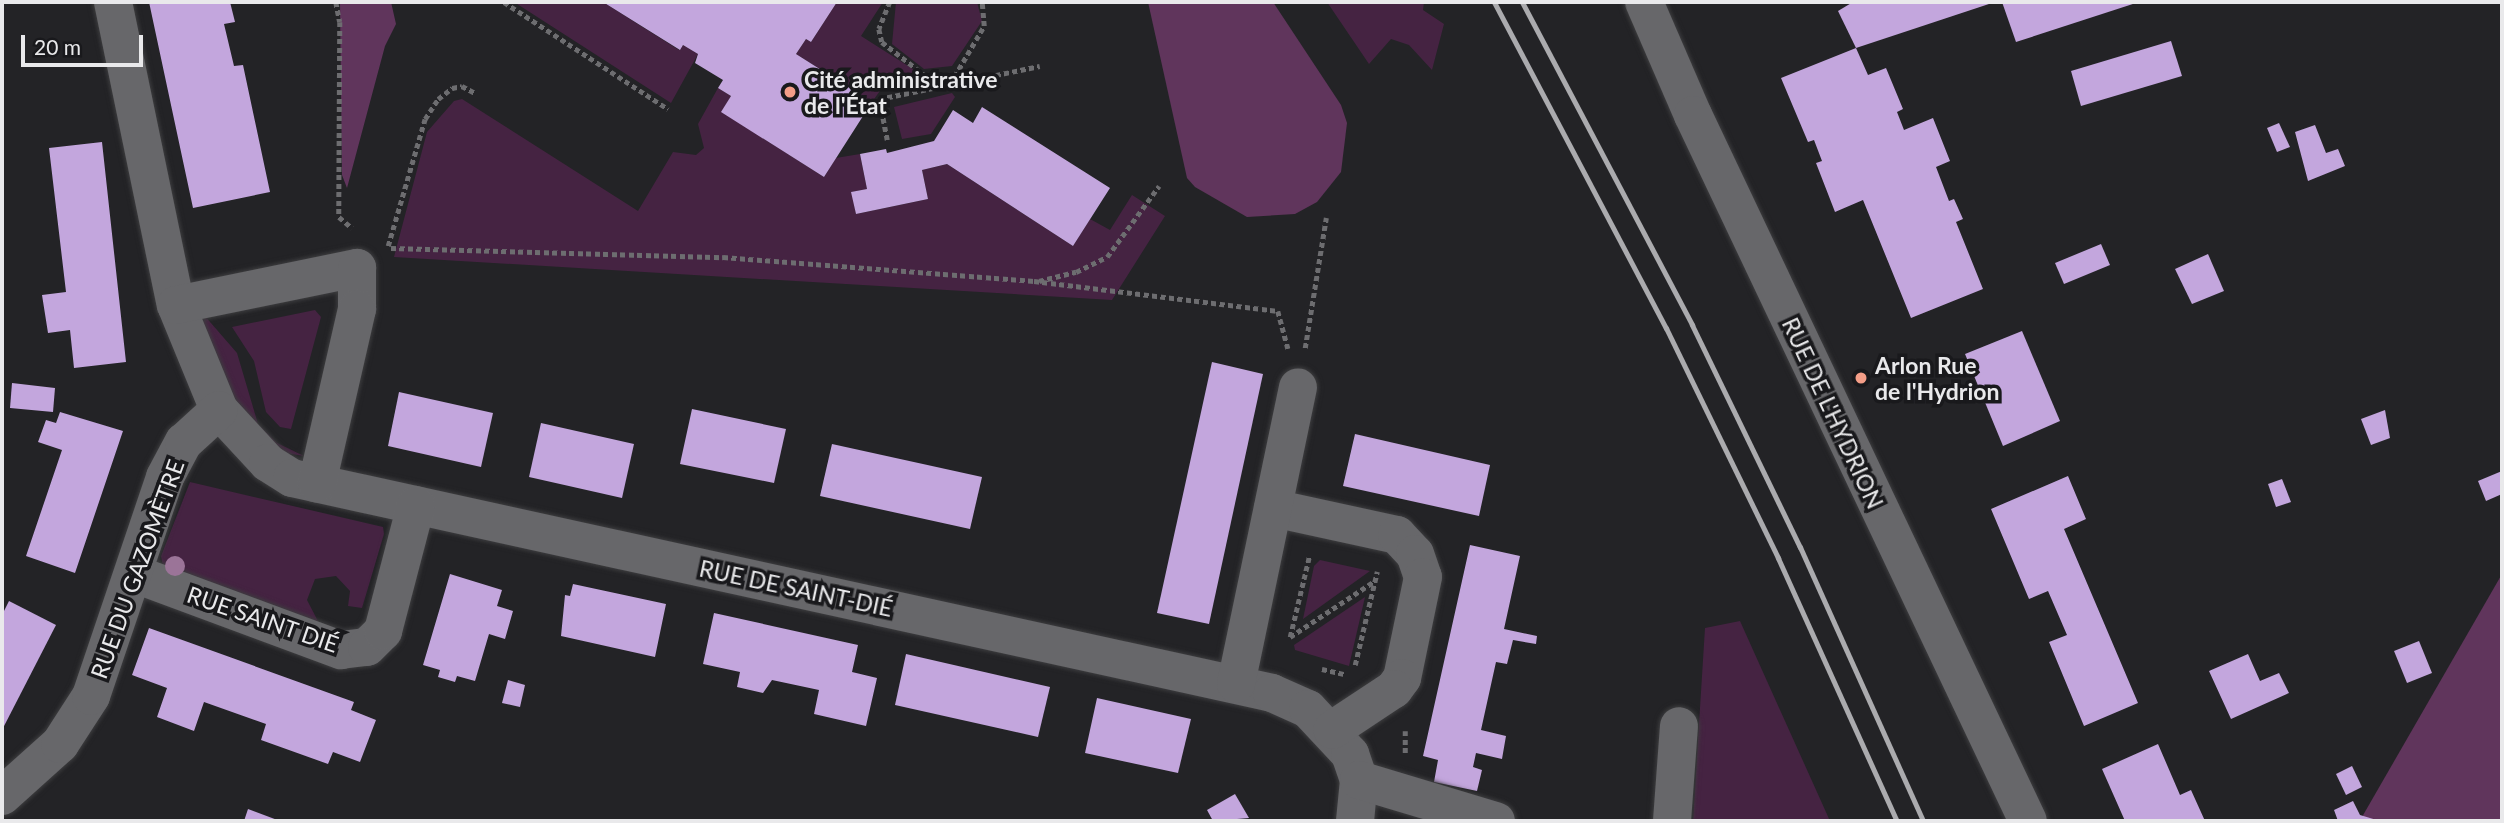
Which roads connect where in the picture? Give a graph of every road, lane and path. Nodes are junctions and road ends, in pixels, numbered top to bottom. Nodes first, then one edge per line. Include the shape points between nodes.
1 (113, 2) edge
2 (336, 2) edge
3 (505, 2) edge
4 (890, 2) edge
5 (982, 2) edge
6 (1644, 2) edge
7 (1040, 66) dead end
8 (950, 85) junction
9 (940, 87) junction
10 (475, 93) dead end
11 (668, 109) dead end
12 (887, 140) dead end
13 (1158, 186) dead end
14 (1326, 218) dead end
15 (356, 232) dead end
16 (377, 243) dead end
17 (388, 247) junction
18 (385, 260) dead end
19 (1034, 281) junction
20 (176, 304) junction
21 (1298, 387) junction
22 (219, 410) junction
23 (317, 483) junction
24 (416, 505) junction
25 (1273, 508) junction
26 (1415, 554) junction
27 (1324, 557) dead end
28 (1364, 566) dead end
29 (135, 574) junction
30 (1375, 580) junction
31 (1290, 637) junction
32 (1281, 643) dead end
33 (1288, 649) dead end
34 (1312, 667) dead end
35 (1236, 684) junction
36 (1679, 726) dead end
37 (1332, 730) junction
38 (1359, 780) junction
39 (2, 796) edge
40 (1355, 821) edge
41 (1496, 821) edge
42 (1672, 821) edge
43 (2028, 821) edge

1 - 20 street
2 - 15 path via 340,23 339,217
3 - 11 path
4 - 9 path via 879,29 882,42
5 - 8 path via 984,26
6 - 43 street, RUE DE L'HYDRION
7 - 8 path
8 - 9 path
9 - 12 path via 879,99
10 - 17 path via 462,86 452,88 425,119
13 - 19 path via 1107,257 1076,272
14 - 21 path
16 - 17 path
17 - 18 path
17 - 19 path via 723,257
19 - 21 path via 1278,311
20 - 22 street
20 - 23 street via 357,268 357,309
21 - 25 street
22 - 23 street, RUE DE SAINT-DIÉ via 268,463 292,478
22 - 29 street, RUE DU GAZOMÈTRE via 184,442 165,477
23 - 24 street, RUE DE SAINT-DIÉ
24 - 29 street, RUE SAINT DIÉ via 383,631 367,647 341,650
24 - 35 street, RUE DE SAINT-DIÉ
25 - 26 street via 1396,535
25 - 35 street
26 - 30 path
26 - 37 street via 1423,591 1402,678 1394,689
27 - 31 path via 1310,554
28 - 30 path via 1377,569
29 - 39 street, RUE DU GAZOMÈTRE via 91,696 60,744
30 - 31 path
30 - 34 path via 1352,676
31 - 32 path
31 - 33 path
35 - 37 street, RUE DE SAINT-DIÉ via 1308,709
36 - 42 street
37 - 38 street, RUE DE SAINT-DIÉ via 1350,754
38 - 40 street, RUE DE SAINT-DIÉ
38 - 41 street

